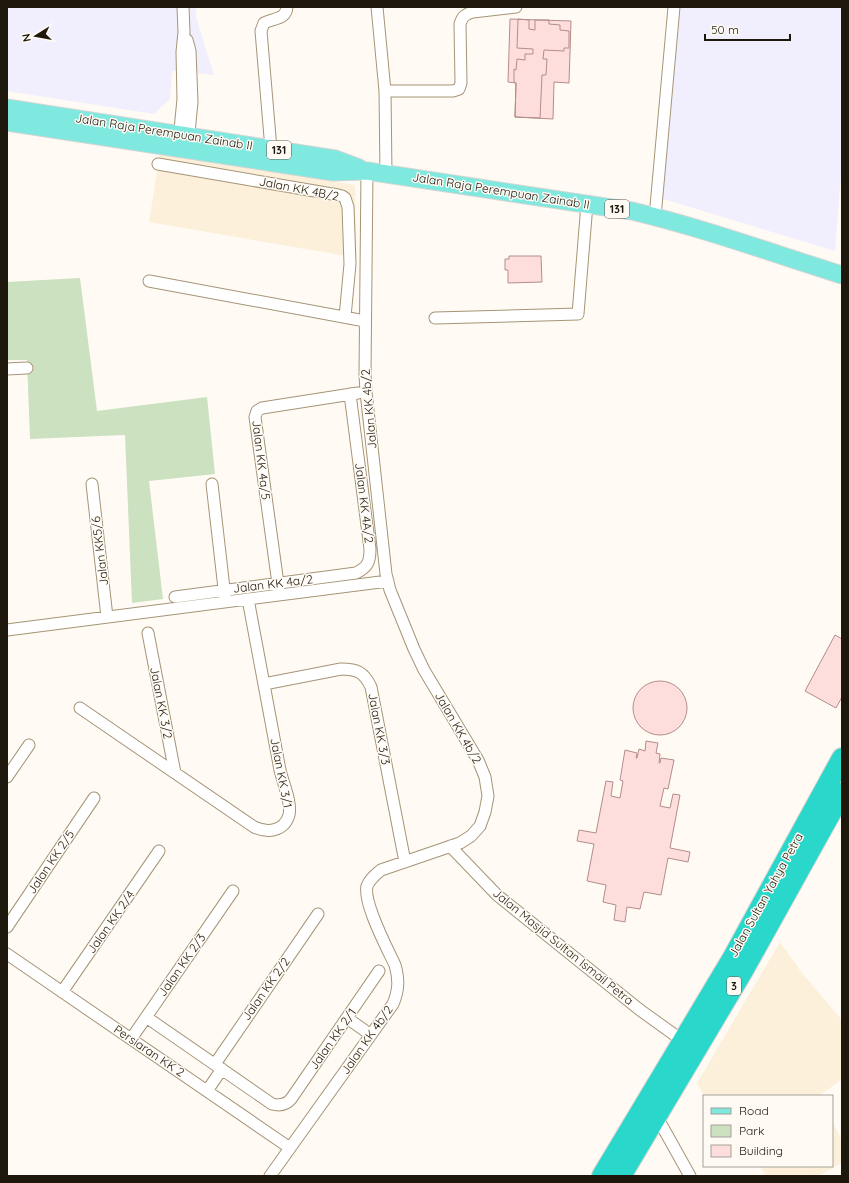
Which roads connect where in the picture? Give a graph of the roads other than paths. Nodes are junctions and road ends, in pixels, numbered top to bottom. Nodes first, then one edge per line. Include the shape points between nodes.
1 (184, 7) edge
2 (287, 7) edge
3 (377, 7) edge
4 (516, 7) edge
5 (674, 7) edge
6 (385, 91) junction
7 (7, 108) edge
8 (7, 122) edge
9 (183, 142) junction
10 (270, 149) junction
11 (218, 155) junction
12 (158, 164) dead end
13 (367, 171) junction
14 (215, 174) junction
15 (386, 174) junction
16 (587, 204) junction
17 (655, 217) junction
18 (842, 275) edge
19 (149, 281) dead end
20 (345, 317) junction
21 (435, 318) dead end
22 (365, 321) junction
23 (27, 368) dead end
24 (7, 369) edge
25 (366, 392) junction
26 (350, 394) junction
27 (92, 484) dead end
28 (212, 484) dead end
29 (368, 564) junction
30 (387, 578) junction
31 (278, 583) junction
32 (224, 590) junction
33 (279, 595) junction
34 (175, 597) dead end
35 (248, 599) junction
36 (226, 602) junction
37 (107, 617) junction
38 (7, 630) edge
39 (148, 633) dead end
40 (264, 684) junction
41 (80, 708) dead end
42 (29, 745) dead end
43 (842, 758) edge
44 (175, 773) junction
45 (7, 777) edge
46 (842, 793) edge
47 (94, 798) dead end
48 (450, 846) junction
49 (159, 851) dead end
50 (405, 862) junction
51 (233, 891) dead end
52 (318, 914) dead end
53 (7, 927) edge
54 (7, 954) edge
55 (379, 971) dead end
56 (62, 992) junction
57 (146, 1017) junction
58 (347, 1018) junction
59 (371, 1035) junction
60 (131, 1039) junction
61 (683, 1041) junction
62 (218, 1067) junction
63 (207, 1091) junction
64 (656, 1117) junction
65 (290, 1148) junction
66 (270, 1176) edge
67 (602, 1176) edge
68 (621, 1176) edge
69 (690, 1176) edge

1 - 9 street
2 - 10 street via 284,15 264,23 261,31
3 - 6 street
4 - 6 street via 473,12 463,16 460,24 459,89
5 - 17 street
6 - 15 street
7 - 9 main road, Jalan Raja Perempuan Zainab II / 131
8 - 9 main road, Jalan Raja Perempuan Zainab II / 131
9 - 10 main road, Jalan Raja Perempuan Zainab II / 131
9 - 11 main road, Jalan Raja Perempuan Zainab II / 131
10 - 13 main road, Jalan Raja Perempuan Zainab II / 131 via 335,159
11 - 13 main road, Jalan Raja Perempuan Zainab II / 131 via 333,172
11 - 14 street
12 - 14 street, Jalan KK 4B/2
13 - 15 main road, Jalan Raja Perempuan Zainab II / 131
13 - 22 street, Jalan KK 4b/2
14 - 20 street, Jalan KK 4B/2 via 338,194 345,198 348,207 350,264
15 - 16 main road, Jalan Raja Perempuan Zainab II / 131
16 - 17 main road, Jalan Raja Perempuan Zainab II / 131
16 - 21 street via 578,314
17 - 18 main road, Jalan Raja Perempuan Zainab II / 131
19 - 20 street
20 - 22 street
22 - 25 street, Jalan KK 4b/2
23 - 24 street
25 - 26 street, Jalan KK 4a/5
25 - 30 street, Jalan KK 4b/2
26 - 29 street, Jalan KK 4A/2 via 370,549
26 - 31 street, Jalan KK 4a/5 via 262,408 257,411 255,417
27 - 37 street, Jalan KK5/6
28 - 32 street
29 - 30 street
29 - 31 street, Jalan KK 4a/2 via 356,572
30 - 33 street
30 - 48 street, Jalan KK 4b/2 via 424,670 478,760 485,777 488,796 480,826 471,836
31 - 32 street, Jalan KK 4a/2
31 - 33 street, Jalan KK 4a/5
32 - 34 street, Jalan KK 4a/2
32 - 36 street
33 - 35 street
35 - 36 street
35 - 40 street, Jalan KK 3/1
36 - 37 street
37 - 38 street
39 - 44 street, Jalan KK 3/2
40 - 44 street, Jalan KK 3/1 via 289,806 286,822 272,831 254,827
40 - 50 street, Jalan KK 3/3 via 341,668 360,672 367,678 371,687
41 - 44 street, Jalan KK 3/1
42 - 45 street
43 - 61 highway, Jalan Sultan Yahya Petra / 3 via 732,959
46 - 64 highway, Jalan Sultan Yahya Petra / 3 via 743,971
47 - 53 street, Jalan KK 2/5
48 - 50 street, Jalan KK 4b/2
48 - 61 street, Jalan Masjid Sultan Ismail Petra via 497,895 640,1010
49 - 56 street, Jalan KK 2/4
50 - 59 street, Jalan KK 4b/2 via 381,870 372,877 367,887 369,909 395,965 399,986 393,1004
51 - 57 street, Jalan KK 2/3
52 - 62 street, Jalan KK 2/2
54 - 56 street, Persiaran KK 2
55 - 58 street, Jalan KK 2/1
56 - 60 street, Persiaran KK 2
57 - 60 street, Jalan KK 2/3
57 - 62 street
58 - 59 street
58 - 62 street, Jalan KK 2/1 via 292,1099 284,1105 272,1104
59 - 65 street, Jalan KK 4b/2
60 - 63 street, Persiaran KK 2
61 - 67 highway, Jalan Sultan Yahya Petra / 3
62 - 63 street, Jalan KK 2/2
63 - 65 street, Persiaran KK 2
64 - 68 highway, Jalan Sultan Yahya Petra / 3
64 - 69 street
65 - 66 street, Jalan KK 4b/2

